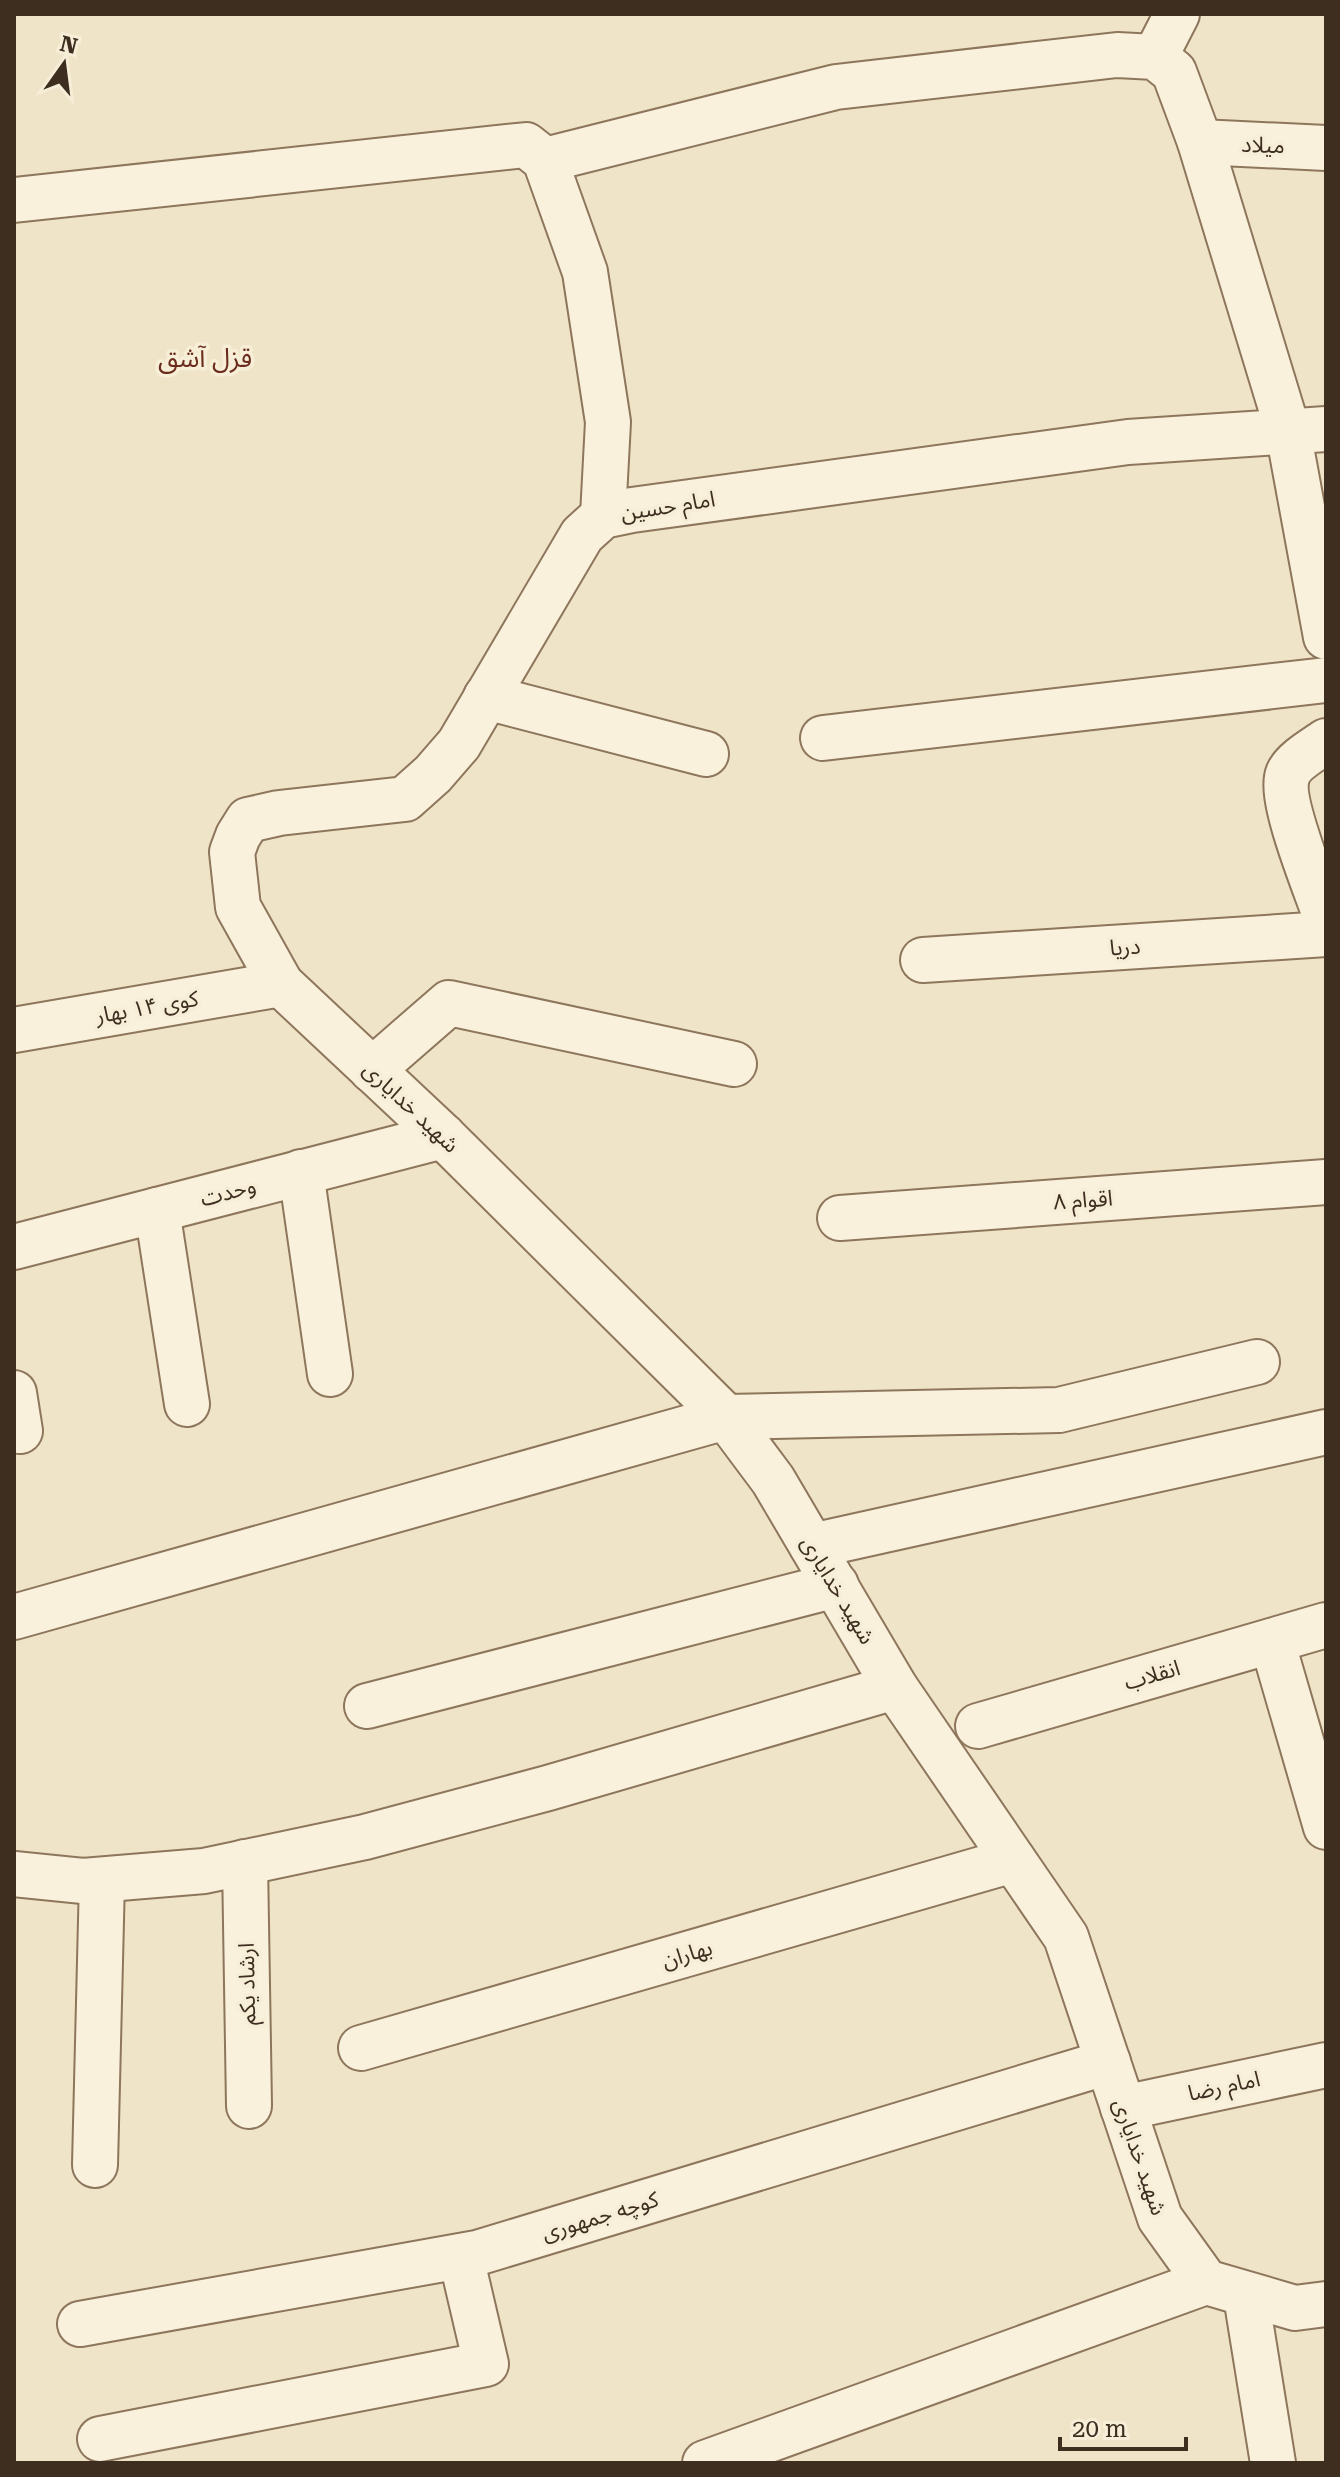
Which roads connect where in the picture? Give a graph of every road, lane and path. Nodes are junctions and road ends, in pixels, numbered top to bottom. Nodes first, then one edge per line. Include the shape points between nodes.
1 (1177, 14) edge
2 (1155, 57) junction
3 (1200, 142) junction
4 (1326, 148) edge
5 (545, 160) junction
6 (14, 200) edge
7 (1307, 430) edge
8 (603, 516) junction
9 (1326, 637) edge
10 (1326, 680) edge
11 (486, 697) junction
12 (823, 738) dead end
13 (1326, 741) edge
14 (706, 754) dead end
15 (238, 907) joint
16 (1326, 918) edge
17 (1326, 934) edge
18 (923, 960) dead end
19 (281, 984) junction
20 (14, 1030) edge
21 (734, 1064) dead end
22 (372, 1070) junction
23 (443, 1136) junction
24 (301, 1172) junction
25 (1326, 1182) edge
26 (157, 1210) junction
27 (840, 1218) dead end
28 (14, 1247) edge
29 (1257, 1362) dead end
30 (330, 1374) dead end
31 (187, 1404) dead end
32 (726, 1417) junction
33 (1326, 1432) edge
34 (812, 1546) junction
35 (836, 1585) junction
36 (14, 1617) edge
37 (1326, 1625) edge
38 (1272, 1641) junction
39 (895, 1687) junction
40 (367, 1706) dead end
41 (978, 1726) dead end
42 (1326, 1827) edge
43 (1013, 1860) junction
44 (245, 1862) junction
45 (14, 1874) edge
46 (102, 1880) junction
47 (361, 2048) dead end
48 (1108, 2062) junction
49 (1326, 2065) edge
50 (249, 2106) dead end
51 (1123, 2108) junction
52 (95, 2165) dead end
53 (461, 2257) junction
54 (1226, 2289) junction
55 (1326, 2304) edge
56 (80, 2324) dead end
57 (100, 2439) dead end
58 (705, 2463) edge
59 (1273, 2463) edge

1 - 2 street
2 - 3 street via 1174,72
2 - 5 street via 1117,55 836,87
3 - 4 street, میلاد
3 - 7 street
5 - 6 street via 526,145 503,146
5 - 8 street via 585,272 608,422
7 - 8 street, امام حسین via 1128,442
7 - 9 street
8 - 11 street, امام حسین via 582,535
10 - 12 street
11 - 14 street
11 - 15 street, امام حسین via 459,744 405,799 248,820 232,852
13 - 16 street via 1289,770 1285,787
15 - 19 street, شهید خدایاری
17 - 18 street, دریا
19 - 20 street, کوی ۱۴ بهار
19 - 22 street, شهید خدایاری
21 - 22 street via 449,1003
22 - 23 street, شهید خدایاری
23 - 24 street, وحدت
23 - 32 street, شهید خدایاری
24 - 26 street, وحدت
24 - 30 street
25 - 27 street, اقوام ۸
26 - 28 street, وحدت
26 - 31 street
29 - 32 street via 1059,1410
32 - 34 street, شهید خدایاری via 773,1480
32 - 36 street
33 - 34 street
34 - 35 street, شهید خدایاری
35 - 39 street, شهید خدایاری
35 - 40 street
37 - 38 street, انقلاب
38 - 41 street, انقلاب
38 - 42 street
39 - 43 street, شهید خدایاری
39 - 44 street via 533,1792 365,1837
43 - 47 street, بهاران
43 - 48 street, شهید خدایاری via 1066,1937
44 - 46 street
44 - 50 street, ارشاد یکم
45 - 46 street
46 - 52 street
48 - 51 street, شهید خدایاری
48 - 53 street, کوچه جمهوری
49 - 51 street, امام رضا
51 - 54 street, شهید خدایاری via 1160,2218
53 - 56 street, کوچه جمهوری
53 - 57 street via 486,2364
54 - 55 street via 1295,2308
54 - 58 street
54 - 59 street

